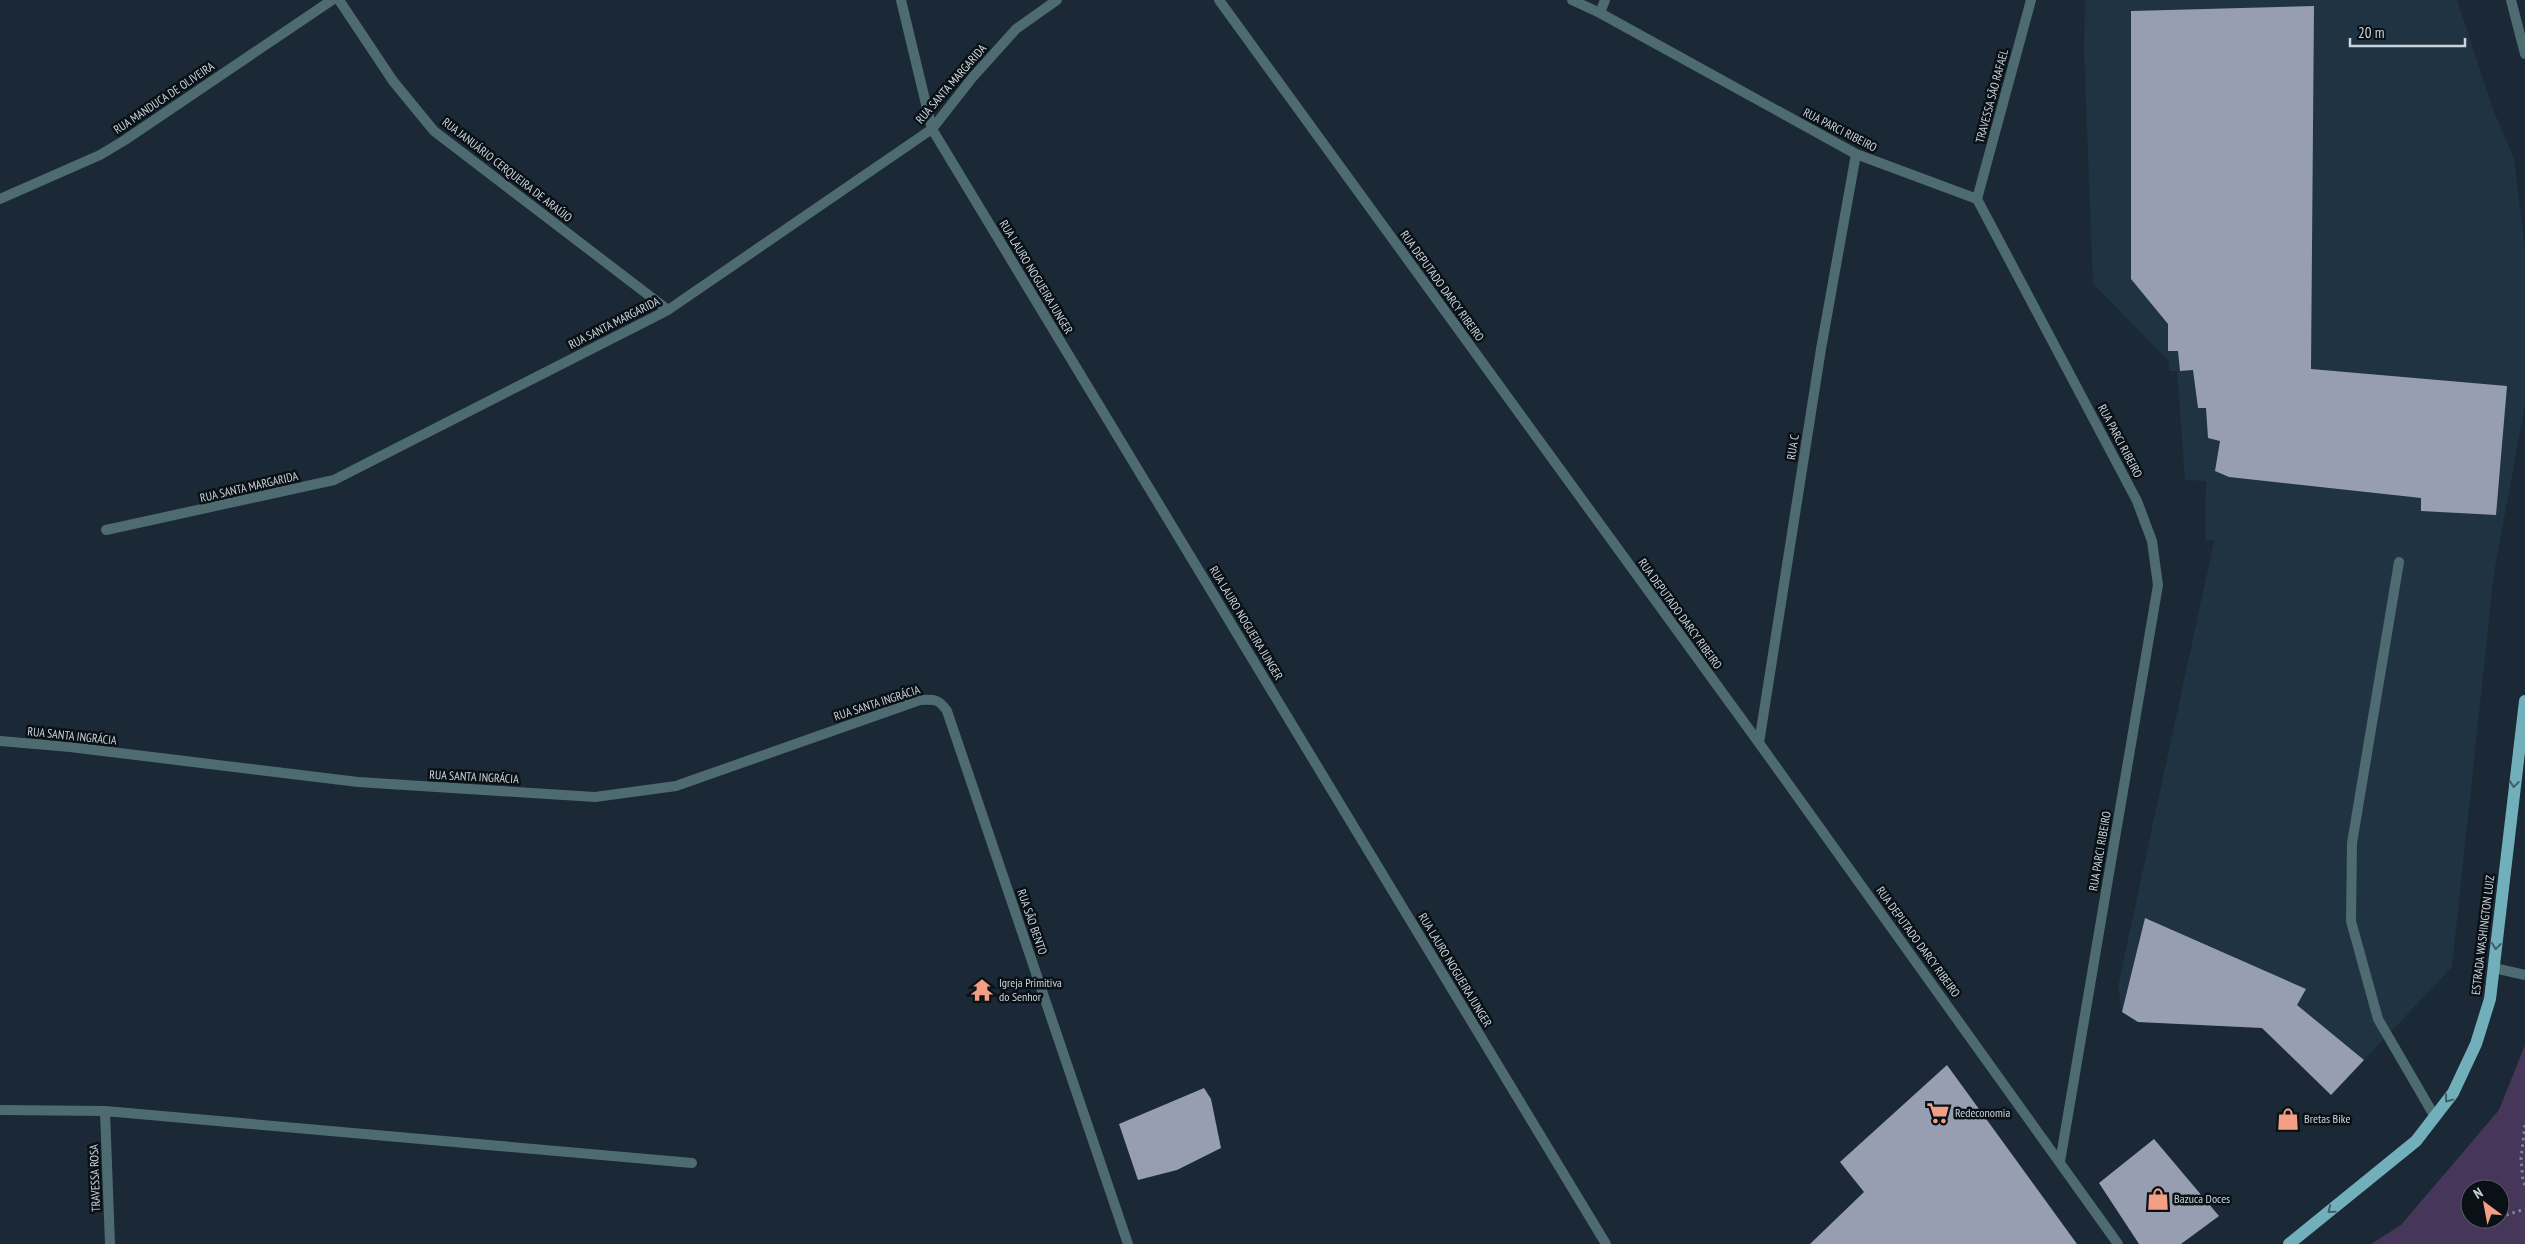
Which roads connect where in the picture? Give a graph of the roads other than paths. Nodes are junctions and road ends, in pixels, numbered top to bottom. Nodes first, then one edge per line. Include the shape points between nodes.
1 (332, 0) edge
2 (339, 0) edge
3 (901, 0) edge
4 (1057, 0) edge
5 (1220, 0) edge
6 (1572, 0) edge
7 (1605, 0) edge
8 (2031, 0) edge
9 (2511, 0) edge
10 (1600, 13) junction
11 (2525, 54) edge
12 (932, 129) junction
13 (1856, 154) junction
14 (0, 199) edge
15 (1977, 200) junction
16 (668, 310) junction
17 (106, 530) dead end
18 (2399, 562) dead end
19 (934, 699) joint
20 (2525, 701) edge
21 (0, 741) edge
22 (1759, 744) junction
23 (2494, 968) junction
24 (2525, 975) edge
25 (0, 1110) edge
26 (105, 1110) junction
27 (2435, 1117) junction
28 (2060, 1162) junction
29 (692, 1163) dead end
30 (110, 1244) edge
31 (1128, 1244) edge
32 (1606, 1244) edge
33 (2118, 1244) edge
34 (2289, 1244) edge

1 - 14 street, RUA MANDUCA DE OLIVEIRA via 100,155
2 - 16 street, RUA JANUÁRIO CERQUEIRA DE ARAÚJO via 393,81 434,131
3 - 12 street, RUA LAURO NOGUEIRA JUNGER
4 - 12 street, RUA SANTA MARGARIDA via 1016,29
5 - 22 street, RUA DEPUTADO DARCY RIBEIRO
6 - 10 street, RUA PARCI RIBEIRO
7 - 10 street
8 - 15 street, TRAVESSA SÃO RAFAEL
9 - 11 street
10 - 13 street, RUA PARCI RIBEIRO
12 - 16 street, RUA SANTA MARGARIDA
12 - 32 street, RUA LAURO NOGUEIRA JUNGER
13 - 15 street, RUA PARCI RIBEIRO
13 - 22 street, RUA C via 1821,348
15 - 28 street, RUA PARCI RIBEIRO via 2137,501 2152,542 2158,585
16 - 17 street, RUA SANTA MARGARIDA via 334,480
18 - 27 street via 2352,843 2350,921 2378,1019
19 - 21 street, RUA SANTA INGRÁCIA via 920,700 676,786 595,796 358,782
19 - 31 street, RUA SÃO BENTO via 942,702 947,711
20 -> 23 main road, ESTRADA WASHINGTON LUIZ
22 - 28 street, RUA DEPUTADO DARCY RIBEIRO
23 - 24 street
23 -> 27 main road, ESTRADA WASHINGTON LUIZ via 2490,999 2476,1044 2453,1093
25 - 26 street
26 - 29 street
26 - 30 street, TRAVESSA ROSA
27 -> 34 main road, ESTRADA WASHINGTON LUIZ via 2416,1141
28 - 33 street, RUA DEPUTADO DARCY RIBEIRO

